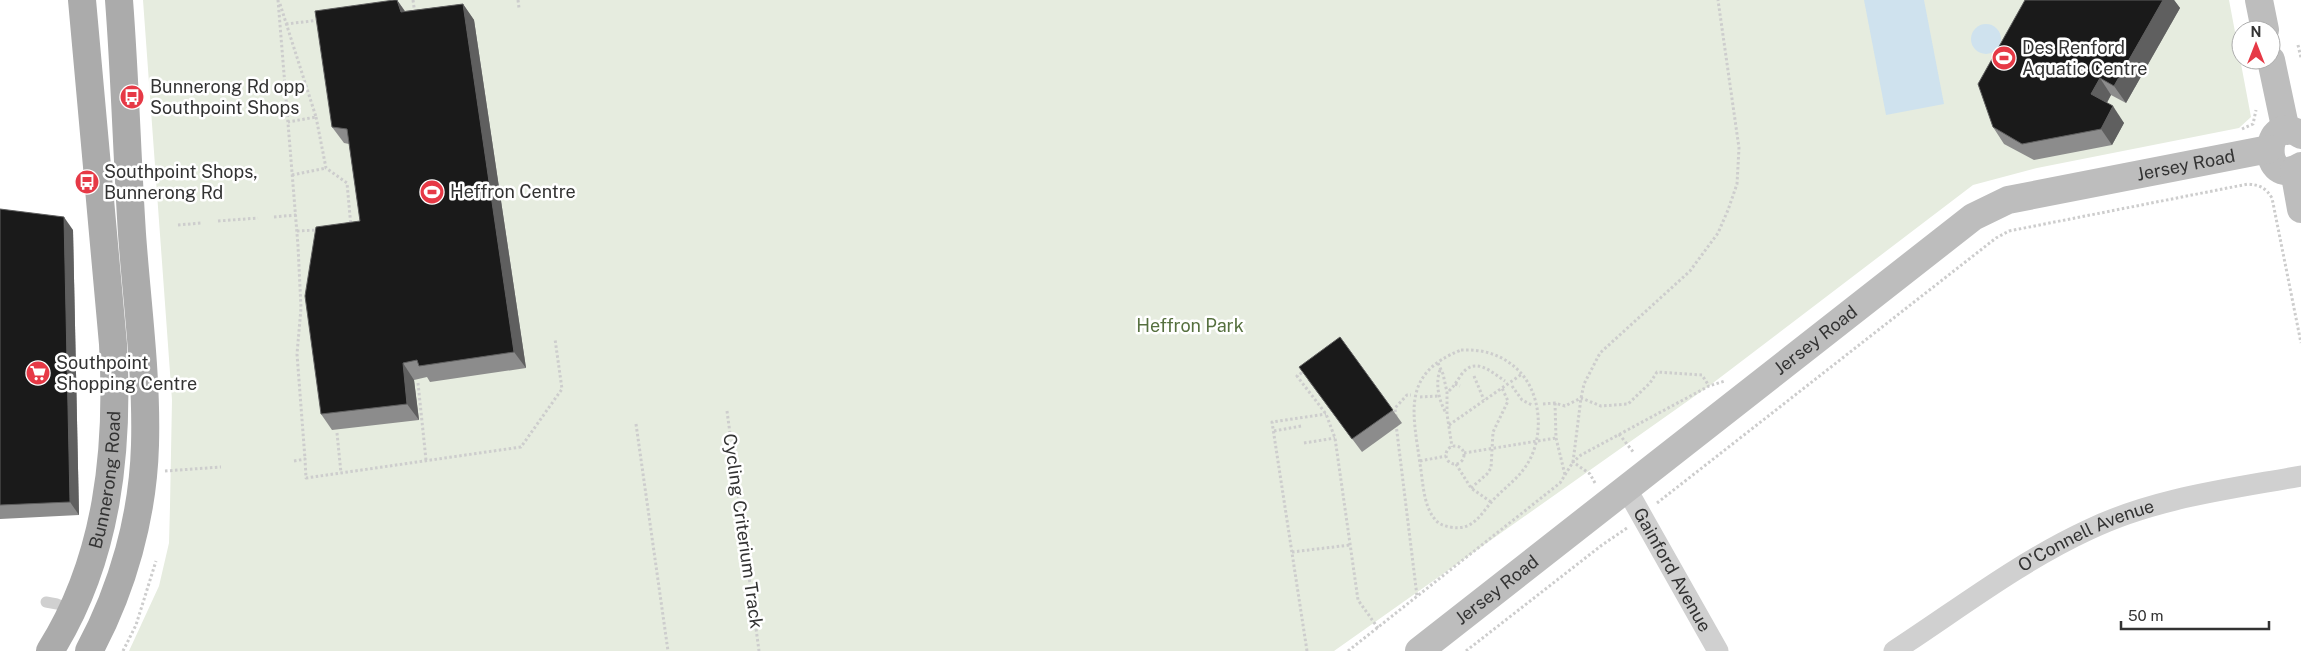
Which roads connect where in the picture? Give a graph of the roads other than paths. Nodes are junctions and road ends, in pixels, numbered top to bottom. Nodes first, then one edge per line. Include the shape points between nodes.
1 (82, 0) edge
2 (119, 0) edge
3 (2259, 0) edge
4 (2263, 20) edge
5 (2273, 70) edge
6 (2285, 138) edge
7 (2297, 168) edge
8 (2301, 210) edge
9 (2301, 476) edge
10 (1617, 496) junction
11 (46, 602) dead end
12 (72, 610) junction
13 (50, 651) edge
14 (89, 651) edge
15 (1419, 651) edge
16 (1718, 651) edge
17 (1894, 651) edge

1 - 12 main road, Bunnerong Road via 116,396 109,490 96,543
2 - 14 main road, Bunnerong Road via 145,447 130,551 117,590
3 - 4 street
5 - 6 street
6 - 7 street via 2272,161 2281,169
6 - 10 street, Jersey Road via 2008,200 1990,207 1972,217 1823,332
7 - 8 street
9 - 17 street, O'Connell Avenue via 2188,497 2135,511 2089,529 2048,550
10 - 15 street, Jersey Road
10 - 16 street, Gainford Avenue via 1643,517
11 - 12 lane
12 - 13 main road, Bunnerong Road

